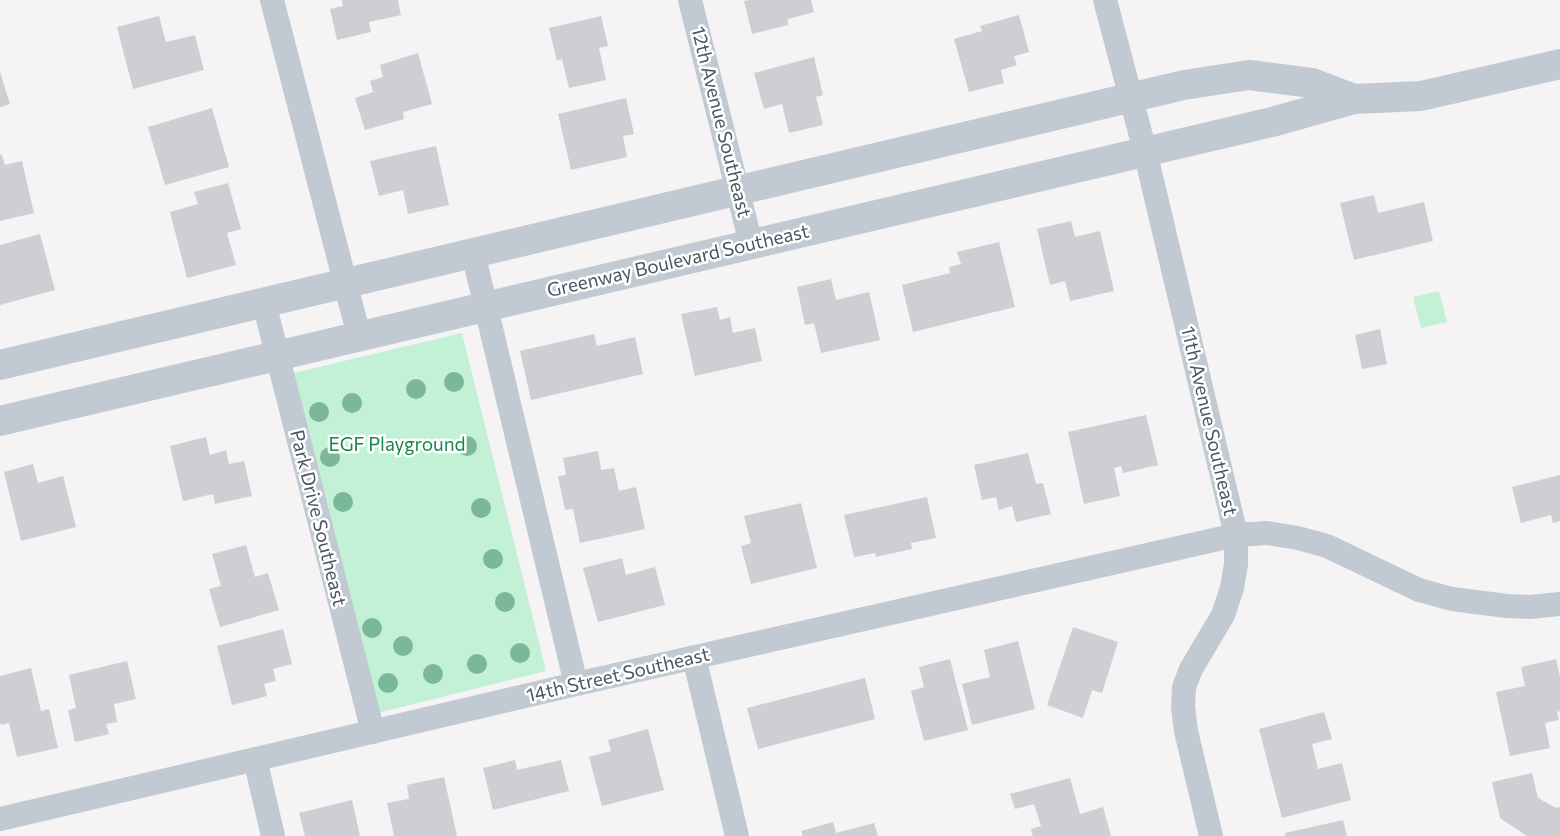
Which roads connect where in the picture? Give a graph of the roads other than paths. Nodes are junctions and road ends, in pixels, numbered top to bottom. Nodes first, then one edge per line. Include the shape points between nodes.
1 (272, 0) edge
2 (690, 0) edge
3 (1105, 0) edge
4 (1560, 64) edge
5 (1130, 98) junction
6 (1354, 99) junction
7 (1145, 151) junction
8 (738, 191) junction
9 (751, 244) junction
10 (473, 253) junction
11 (345, 284) junction
12 (264, 303) junction
13 (485, 307) junction
14 (359, 336) junction
15 (277, 356) junction
16 (0, 365) edge
17 (0, 421) edge
18 (1236, 535) junction
19 (1560, 604) edge
20 (694, 657) junction
21 (576, 684) junction
22 (373, 732) junction
23 (255, 759) junction
24 (0, 819) edge
25 (272, 836) edge
26 (737, 836) edge
27 (1211, 836) edge

1 - 11 street
2 - 8 street, 12th Avenue Southeast
3 - 5 street, 11th Avenue Southeast
4 - 6 street, Greenway Boulevard Southeast via 1421,96
5 - 6 street, Greenway Boulevard Southeast via 1249,75 1312,83
5 - 7 street, 11th Avenue Southeast
5 - 8 street, Greenway Boulevard Southeast
6 - 7 street, Greenway Boulevard Southeast
7 - 9 street, Greenway Boulevard Southeast
7 - 18 street, 11th Avenue Southeast
8 - 9 street, 12th Avenue Southeast
8 - 10 street, Greenway Boulevard Southeast
9 - 13 street, Greenway Boulevard Southeast
10 - 11 street, Greenway Boulevard Southeast
10 - 13 street
11 - 12 street, Greenway Boulevard Southeast
11 - 14 street
12 - 15 street, Park Drive Southeast
12 - 16 street, Greenway Boulevard Southeast
13 - 14 street, Greenway Boulevard Southeast
13 - 21 street
14 - 15 street, Greenway Boulevard Southeast
15 - 17 street, Greenway Boulevard Southeast
15 - 22 street, Park Drive Southeast
18 - 19 street, 14th Street Southeast via 1266,533 1327,546 1419,590 1452,599 1507,606
18 - 20 street, 14th Street Southeast
18 - 27 street, 11th Avenue Southeast via 1236,564 1223,615 1184,687 1186,731
20 - 21 street, 14th Street Southeast
20 - 26 street
21 - 22 street, 14th Street Southeast
22 - 23 street, 14th Street Southeast
23 - 24 street, 14th Street Southeast
23 - 25 street

